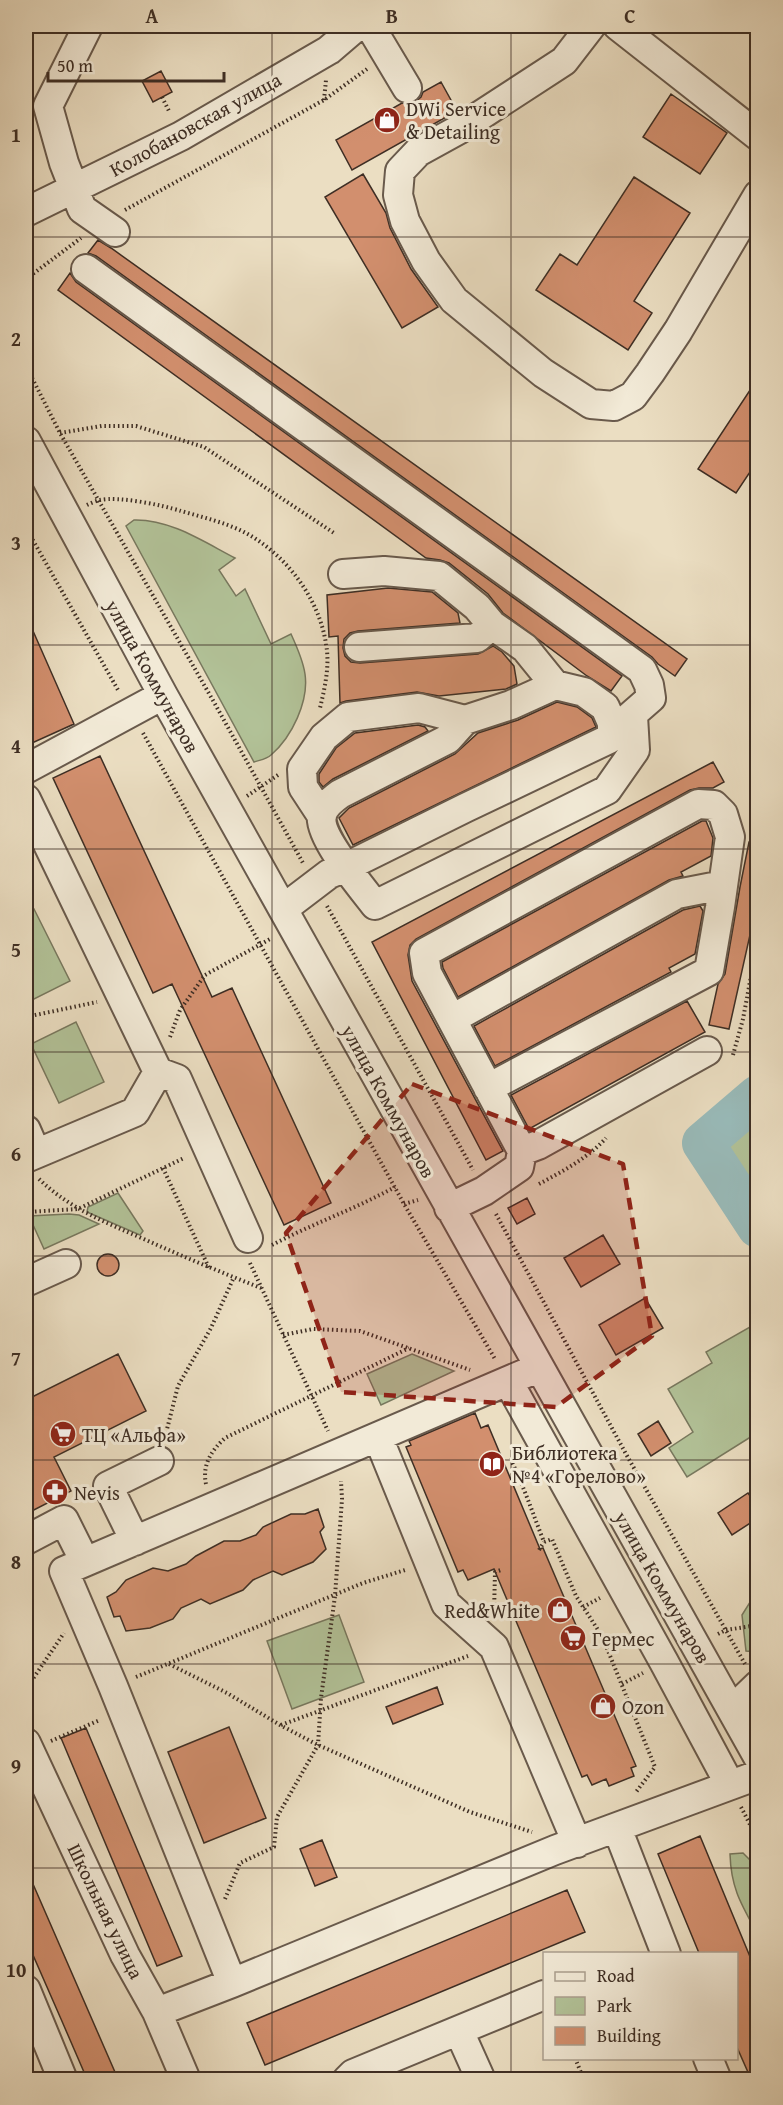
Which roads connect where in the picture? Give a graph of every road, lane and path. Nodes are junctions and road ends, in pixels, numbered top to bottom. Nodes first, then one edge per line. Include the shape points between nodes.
1 (88, 26) edge
2 (357, 26) edge
3 (370, 26) edge
4 (591, 26) edge
5 (618, 26) edge
6 (387, 54) junction
7 (407, 88) dead end
8 (162, 97) dead end
9 (171, 115) dead end
10 (758, 135) edge
11 (73, 189) junction
12 (758, 195) edge
13 (26, 212) edge
14 (108, 227) junction
15 (86, 269) dead end
16 (26, 279) edge
17 (26, 366) edge
18 (60, 433) junction
19 (26, 441) edge
20 (100, 500) junction
21 (26, 528) edge
22 (334, 533) dead end
23 (343, 574) dead end
24 (492, 625) junction
25 (359, 647) dead end
26 (555, 685) junction
27 (163, 695) junction
28 (319, 709) dead end
29 (130, 712) junction
30 (465, 720) junction
31 (623, 723) junction
32 (26, 769) edge
33 (279, 774) dead end
34 (260, 788) junction
35 (26, 799) edge
36 (322, 816) junction
37 (346, 867) junction
38 (314, 884) junction
39 (723, 885) junction
40 (282, 909) junction
41 (261, 944) junction
42 (122, 998) junction
43 (26, 1017) edge
44 (452, 1019) junction
45 (707, 1051) dead end
46 (158, 1072) junction
47 (488, 1088) junction
48 (208, 1147) junction
49 (522, 1151) junction
50 (30, 1153) edge
51 (163, 1168) junction
52 (394, 1187) junction
53 (484, 1191) junction
54 (411, 1202) dead end
55 (404, 1204) junction
56 (449, 1208) junction
57 (78, 1209) junction
58 (26, 1212) edge
59 (258, 1243) junction
60 (66, 1264) dead end
61 (209, 1268) junction
62 (234, 1278) junction
63 (26, 1282) edge
64 (261, 1288) junction
65 (283, 1335) junction
66 (409, 1348) junction
67 (538, 1368) junction
68 (505, 1382) junction
69 (312, 1396) junction
70 (378, 1437) junction
71 (338, 1453) junction
72 (511, 1460) dead end
73 (159, 1461) joint
74 (212, 1508) junction
75 (26, 1539) edge
76 (135, 1541) junction
77 (544, 1542) junction
78 (539, 1550) dead end
79 (85, 1562) junction
80 (429, 1563) junction
81 (501, 1570) dead end
82 (335, 1596) junction
83 (80, 1610) junction
84 (758, 1625) edge
85 (726, 1630) junction
86 (494, 1647) junction
87 (169, 1664) junction
88 (757, 1685) edge
89 (26, 1689) edge
90 (118, 1698) junction
91 (321, 1710) junction
92 (732, 1710) junction
93 (280, 1725) junction
94 (318, 1745) junction
95 (27, 1749) edge
96 (758, 1757) edge
97 (758, 1775) edge
98 (730, 1785) junction
99 (628, 1824) junction
100 (758, 1840) edge
101 (566, 1846) junction
102 (211, 1932) junction
103 (666, 1952) edge
104 (232, 1983) junction
105 (26, 1990) edge
106 (543, 1995) edge
107 (158, 2012) junction
108 (459, 2031) junction
109 (576, 2060) edge
110 (709, 2060) edge
111 (63, 2079) edge
112 (186, 2079) edge
113 (303, 2079) edge
114 (323, 2079) edge
115 (347, 2079) edge
116 (481, 2079) edge
117 (584, 2079) edge
118 (717, 2079) edge

1 - 11 street via 48,106
2 - 11 street, Колобановская улица via 329,50 191,130
3 - 6 street
4 - 12 street via 564,61 418,153 400,171 399,195 405,221 426,261 454,300 543,373 591,404 614,406 633,396 650,373
5 - 10 street
6 - 7 street
6 - 14 path via 324,100
8 - 9 path
11 - 13 street, Колобановская улица
11 - 14 street via 82,209
14 - 16 path
15 - 31 street via 642,670 651,698
17 - 18 path
18 - 20 path
18 - 22 path via 102,426 136,426 204,447
19 - 27 street, улица Коммунаров
20 - 28 path via 166,506 226,524 276,554 304,586 327,645 326,681
20 - 34 path
21 - 29 path
23 - 24 street via 384,571 439,576 477,607
24 - 25 street via 477,638
24 - 26 street via 525,648
26 - 30 street
26 - 31 street via 584,692 605,707 612,723
27 - 29 street
27 - 40 street, улица Коммунаров
29 - 32 street
29 - 41 path
30 - 36 street via 448,739 340,794 330,801
30 - 36 street via 418,708 348,717 324,737 302,769 303,788
31 - 37 street via 609,739
31 - 37 street via 635,750 607,790 375,905
33 - 34 path
34 - 38 path
35 - 42 street
36 - 37 street via 324,832
37 - 38 street
38 - 40 street
38 - 53 path
39 - 44 street via 677,894
39 - 44 street via 730,837 723,814 714,805 698,804 424,953 427,974
39 - 47 street via 709,971
40 - 56 street, улица Коммунаров
41 - 46 path via 205,975 180,1010
41 - 52 path
42 - 43 path
42 - 46 street
44 - 47 street
45 - 49 street
46 - 48 street via 177,1079
46 - 50 street via 135,1112
47 - 49 street
48 - 51 path
48 - 59 street
49 - 53 street via 519,1167
50 - 57 path via 52,1191
51 - 57 path
51 - 61 path
52 - 55 path
52 - 59 path via 292,1234
53 - 56 street
53 - 85 path
54 - 55 path
55 - 68 path
56 - 67 street, улица Коммунаров
57 - 58 path
57 - 61 path
59 - 64 path via 244,1250
60 - 63 street
61 - 62 path
62 - 64 path
62 - 73 path via 178,1386
64 - 65 path
65 - 66 path via 313,1329 360,1331
65 - 69 path
66 - 68 path
66 - 69 path
67 - 68 street
67 - 92 street, улица Коммунаров
68 - 70 street
68 - 98 street
69 - 71 path
69 - 74 path via 225,1438 217,1446 204,1470
70 - 71 street
70 - 80 street
71 - 74 street
71 - 82 path via 342,1499
72 - 77 path
73 - 76 street via 108,1486
74 - 76 street
75 - 79 street via 64,1520
76 - 79 street
77 - 78 path
77 - 99 path via 552,1539 576,1596 602,1636 656,1767 631,1799
79 - 83 street via 64,1571
80 - 82 path
80 - 86 street via 446,1604
81 - 86 path via 495,1572
82 - 87 path
82 - 91 path
83 - 89 path
83 - 90 street
84 - 85 path
85 - 88 path
86 - 91 path
86 - 101 street
87 - 90 path
87 - 93 path
88 - 92 street
90 - 95 path
90 - 102 street
91 - 93 path
91 - 94 path
92 - 96 street, улица Коммунаров
93 - 94 path
94 - 101 path via 470,1812
94 - 102 path via 277,1817 274,1847 240,1863
95 - 107 street, Школьная улица via 125,1955
97 - 98 street
98 - 99 street
98 - 100 path
99 - 101 street
99 - 103 street
101 - 104 street
102 - 104 street
104 - 107 street
105 - 111 street
106 - 108 street
107 - 112 street, Школьная улица
108 - 115 street
108 - 116 street
109 - 117 path
110 - 118 street
113 - 114 path

